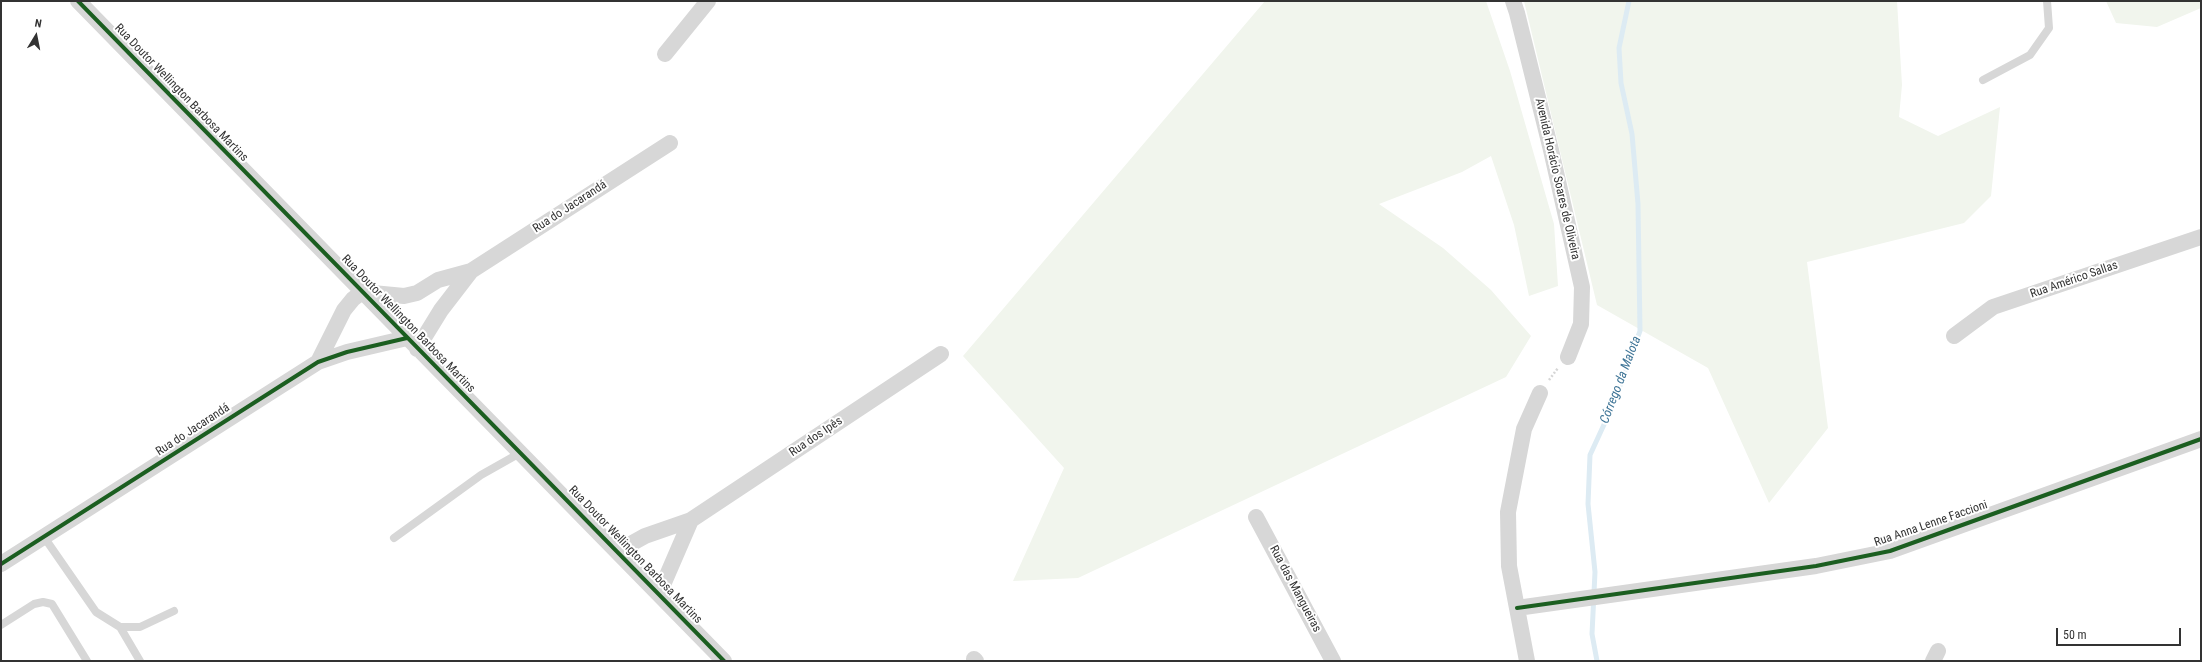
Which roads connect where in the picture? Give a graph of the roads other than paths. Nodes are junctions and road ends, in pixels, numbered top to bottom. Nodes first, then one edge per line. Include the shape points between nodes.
1 (78, 1) edge
2 (708, 1) edge
3 (1513, 1) edge
4 (2047, 1) edge
5 (664, 54) dead end
6 (1983, 80) dead end
7 (670, 143) dead end
8 (2201, 237) edge
9 (471, 271) junction
10 (362, 292) junction
11 (1954, 336) dead end
12 (412, 343) junction
13 (941, 354) dead end
14 (1568, 357) road end
15 (318, 362) junction
16 (1540, 393) road end
17 (2201, 439) edge
18 (520, 453) junction
19 (1256, 517) dead end
20 (691, 520) junction
21 (44, 537) junction
22 (394, 538) dead end
23 (618, 551) junction
24 (1, 564) edge
25 (660, 594) junction
26 (1517, 608) junction
27 (174, 611) dead end
28 (1, 625) edge
29 (120, 627) junction
30 (87, 661) edge
31 (140, 661) edge
32 (724, 661) edge
33 (1333, 661) edge
34 (1527, 661) edge

1 - 10 street, Rua Doutor Wellington Barbosa Martins
2 - 5 street
3 - 14 street, Avenida Horácio Soares de Oliveira via 1556,171 1582,288 1581,324
4 - 6 lane via 2049,28 2030,55
7 - 9 street, Rua do Jacarandá
8 - 11 street, Rua Américo Sallas via 1993,307
9 - 10 street, Rua do Jacarandá via 438,280 417,293 404,296
9 - 12 street, Rua do Jacarandá
10 - 12 street, Rua Doutor Wellington Barbosa Martins
10 - 15 street via 344,310
12 - 15 street, Rua do Jacarandá via 347,352
12 - 18 street, Rua Doutor Wellington Barbosa Martins
13 - 20 street, Rua dos Ipês
15 - 21 street, Rua do Jacarandá
16 - 26 street via 1524,429 1508,512 1509,566
17 - 26 street, Rua Anna Lenne Faccioni via 1890,551 1816,566
18 - 22 lane via 481,475
18 - 23 street, Rua Doutor Wellington Barbosa Martins
19 - 33 street, Rua das Mangueiras
20 - 23 street, Rua dos Ipês via 645,536
20 - 25 street
21 - 24 street, Rua do Jacarandá
21 - 29 lane via 96,612
23 - 25 street, Rua Doutor Wellington Barbosa Martins
25 - 32 street, Rua Doutor Wellington Barbosa Martins
26 - 34 street
27 - 29 lane via 140,627
28 - 30 lane via 34,604 52,604
29 - 31 lane

